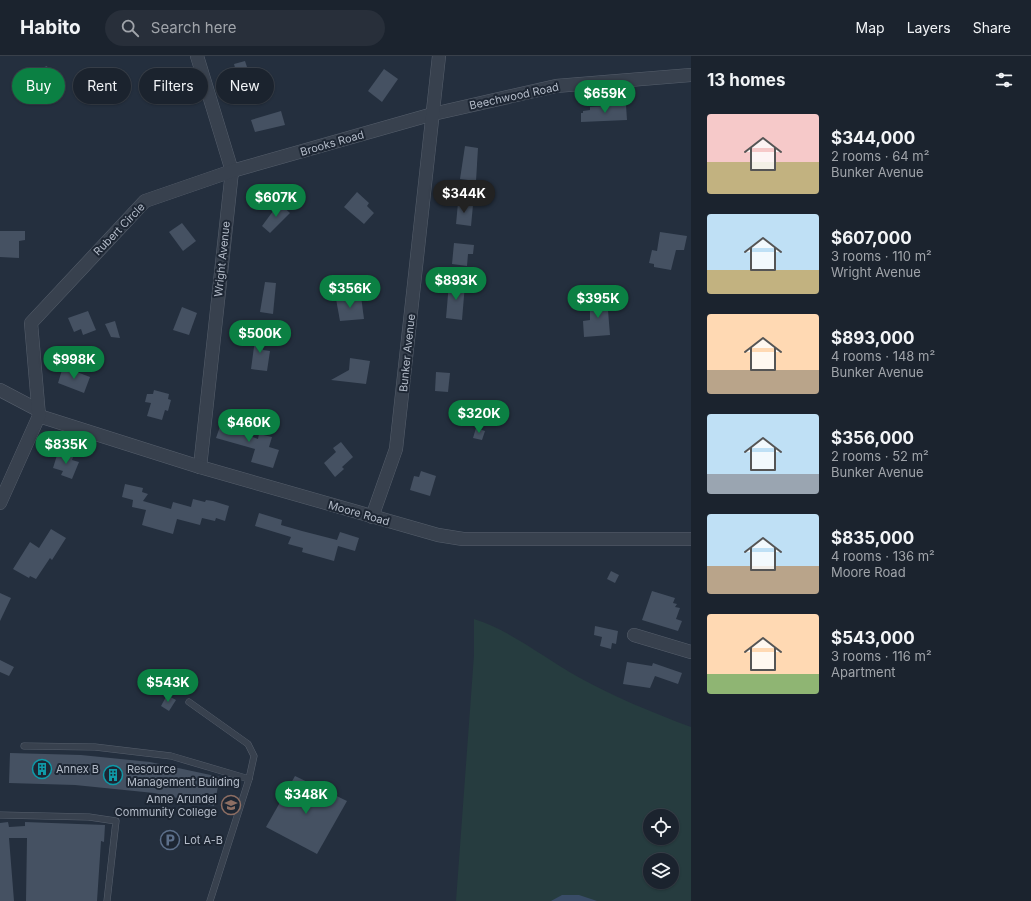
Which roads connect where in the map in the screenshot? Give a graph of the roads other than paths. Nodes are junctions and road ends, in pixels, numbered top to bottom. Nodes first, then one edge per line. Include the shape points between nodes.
1 (197, 56) edge
2 (439, 56) edge
3 (691, 76) edge
4 (432, 114) junction
5 (232, 171) junction
6 (0, 390) edge
7 (39, 413) junction
8 (200, 467) junction
9 (0, 503) edge
10 (372, 517) junction
11 (691, 539) edge
12 (634, 635) dead end
13 (691, 652) edge
14 (189, 702) dead end
15 (24, 746) dead end
16 (249, 779) junction
17 (0, 814) edge
18 (107, 901) edge
19 (210, 901) edge

1 - 5 street
2 - 4 street, Bunker Avenue
3 - 4 street, Beechwood Road via 556,86
4 - 5 street, Brooks Road
4 - 10 street, Bunker Avenue via 396,449
5 - 7 street, Rubert Circle via 145,201 31,323
5 - 8 street, Wright Avenue
6 - 7 street, Moore Road
7 - 8 street, Moore Road
7 - 9 street
8 - 10 street, Moore Road
10 - 11 street, Moore Road via 463,539
12 - 13 street
14 - 16 lane via 248,744 254,756
15 - 16 lane via 95,747 171,756
16 - 19 lane
17 - 18 lane via 89,817 116,821

